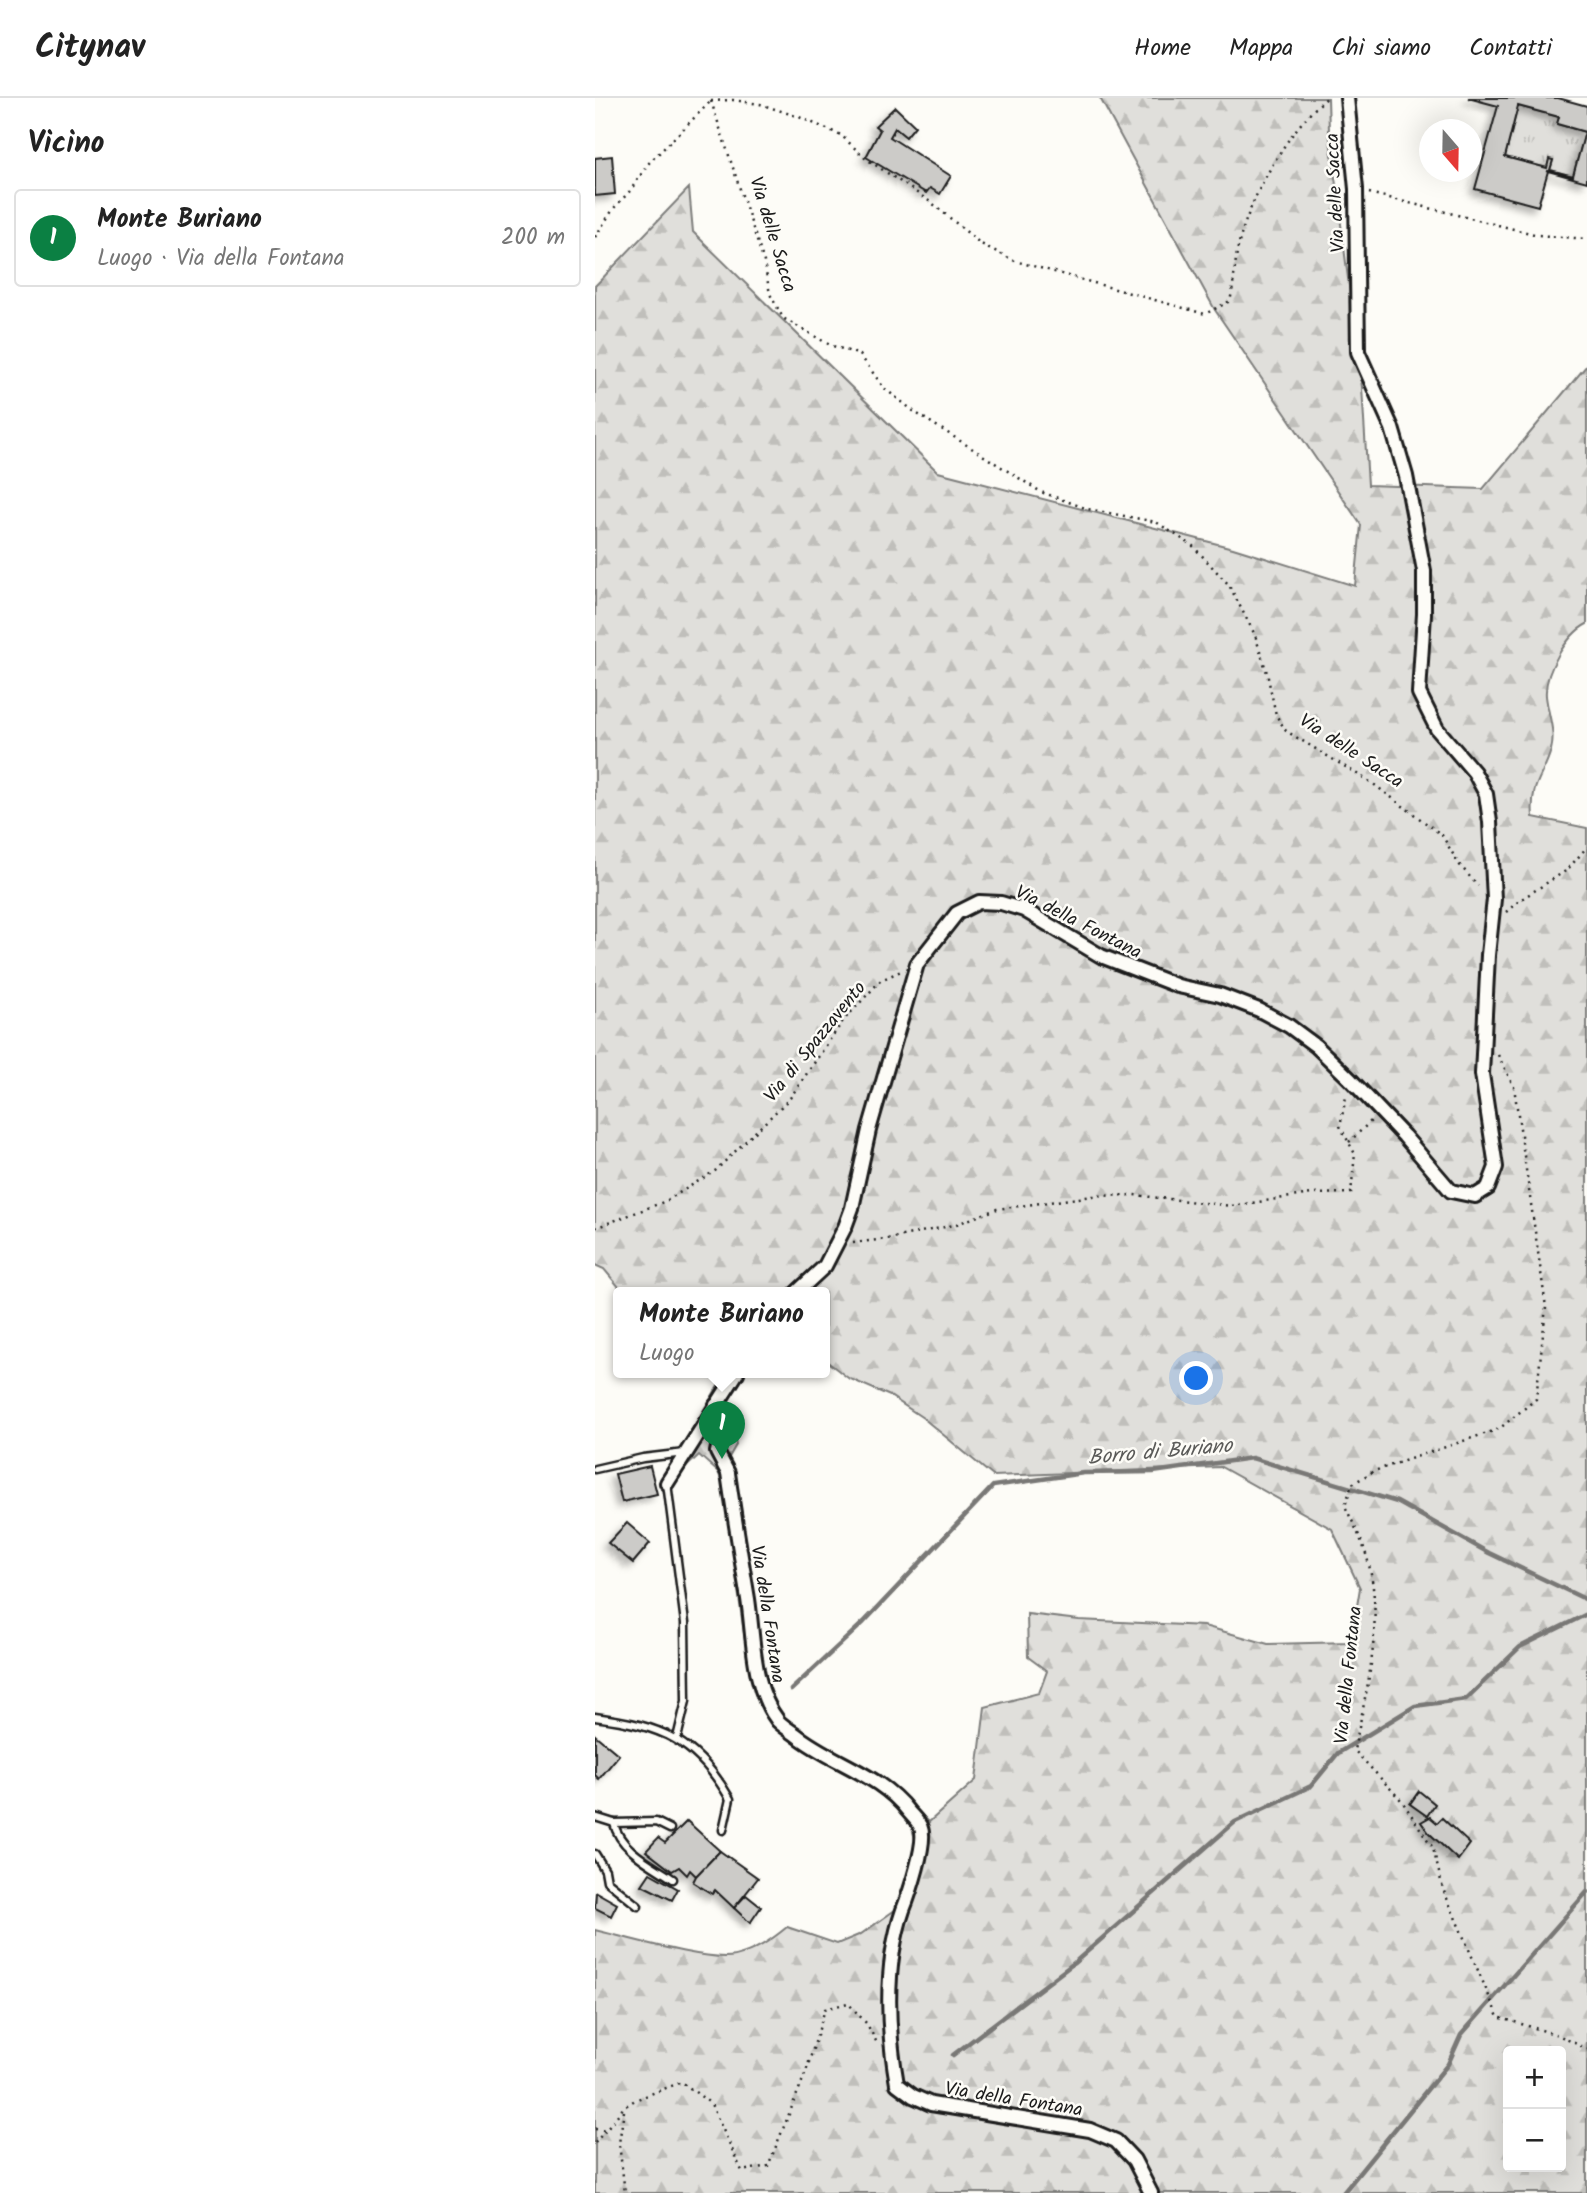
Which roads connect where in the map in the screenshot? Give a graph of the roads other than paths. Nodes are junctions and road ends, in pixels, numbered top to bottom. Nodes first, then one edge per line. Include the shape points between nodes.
1 (1347, 98) edge
2 (1494, 899) joint
3 (802, 1287) edge
4 (734, 1378) edge
5 (716, 1405) junction
6 (697, 1438) junction
7 (687, 1452) junction
8 (717, 1452) junction
9 (595, 1469) edge
10 (667, 1483) joint
11 (595, 1717) edge
12 (677, 1738) junction
13 (595, 1816) edge
14 (614, 1823) junction
15 (670, 1829) dead end
16 (723, 1830) dead end
17 (595, 1854) edge
18 (673, 1879) dead end
19 (638, 1906) dead end
20 (1151, 2193) edge

1 - 2 street, Via delle Sacca via 1356,189 1358,352 1392,428 1424,571 1419,693 1437,729 1486,793
2 - 3 street, Via della Fontana via 1482,1074 1496,1167 1489,1188 1475,1196 1451,1191 1351,1080 1289,1026 1220,995 1178,986 1101,956 1024,910 979,902 957,913 917,964 869,1130 852,1208 825,1266
4 - 5 street
5 - 6 street
5 - 8 street, Via della Fontana via 722,1430
6 - 7 street
6 - 8 street
7 - 9 lane
7 - 10 street
8 - 20 street, Via della Fontana via 728,1473 763,1696 779,1722 877,1782 899,1799 922,1829 892,1964 889,2011 897,2084 931,2104 1090,2130 1116,2141
10 - 12 lane via 685,1623 686,1701
11 - 12 lane
12 - 16 lane via 717,1777 730,1799
13 - 14 lane
14 - 15 lane via 656,1822
14 - 18 lane via 626,1846
17 - 19 lane via 607,1881

